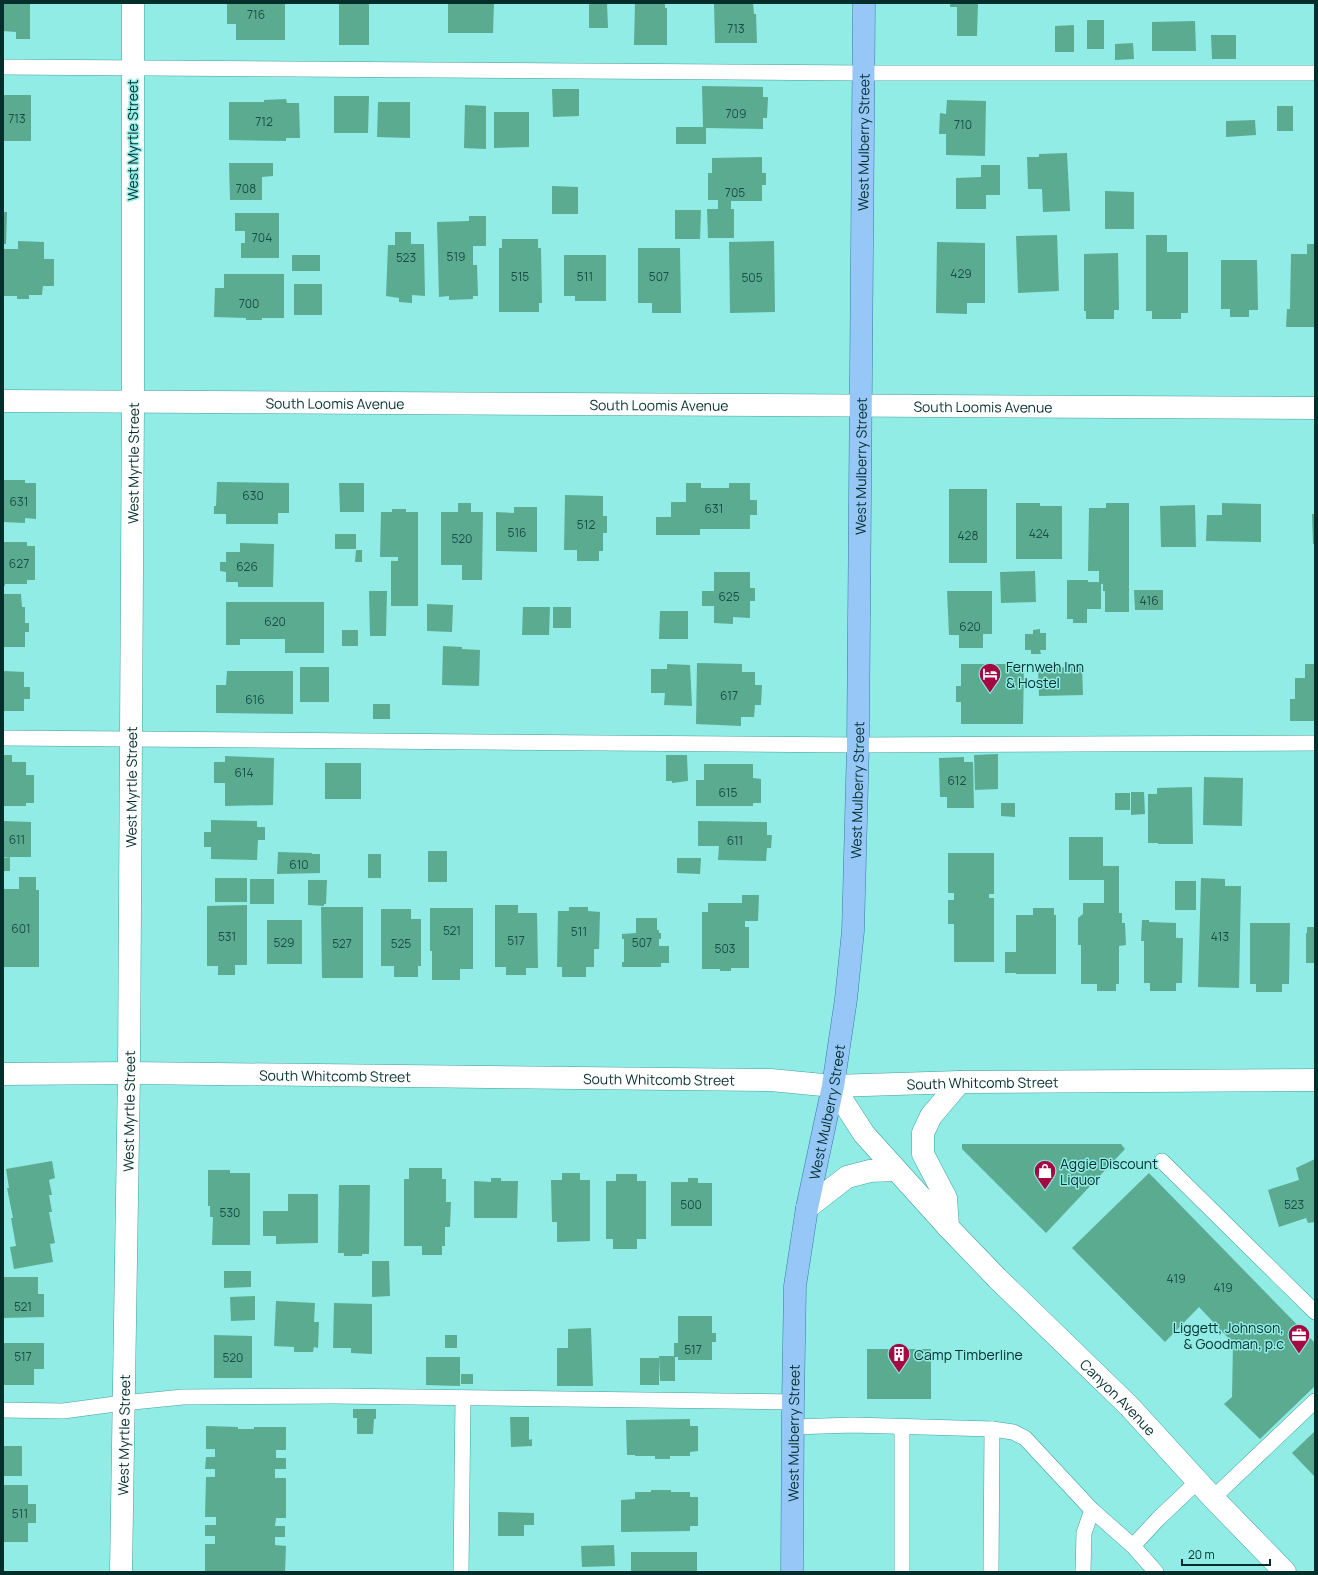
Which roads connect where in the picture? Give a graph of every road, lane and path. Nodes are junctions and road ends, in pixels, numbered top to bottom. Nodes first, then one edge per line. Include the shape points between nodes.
1 (132, 3) edge
2 (864, 3) edge
3 (3, 67) edge
4 (132, 67) junction
5 (864, 73) junction
6 (1315, 74) edge
7 (3, 401) edge
8 (133, 401) junction
9 (862, 405) junction
10 (1315, 408) edge
11 (3, 738) edge
12 (131, 739) junction
13 (1315, 743) edge
14 (858, 744) junction
15 (129, 1073) junction
16 (3, 1074) edge
17 (1315, 1080) edge
18 (960, 1082) junction
19 (833, 1086) junction
20 (1162, 1161) dead end
21 (896, 1170) junction
22 (807, 1208) junction
23 (948, 1227) junction
24 (1315, 1312) edge
25 (462, 1398) junction
26 (1315, 1400) edge
27 (793, 1402) junction
28 (124, 1403) junction
29 (3, 1410) edge
30 (793, 1427) junction
31 (902, 1427) junction
32 (992, 1429) junction
33 (1198, 1481) junction
34 (1213, 1498) junction
35 (1092, 1510) junction
36 (1133, 1546) junction
37 (121, 1572) edge
38 (461, 1572) edge
39 (792, 1572) edge
40 (902, 1572) edge
41 (991, 1572) edge
42 (1083, 1572) edge
43 (1156, 1572) edge
44 (1285, 1572) edge

1 - 4 street, West Myrtle Street
2 - 5 main road, West Mulberry Street
3 - 4 lane
4 - 5 lane
4 - 8 street, West Myrtle Street
5 - 6 lane
5 - 9 main road, West Mulberry Street
7 - 8 street, South Loomis Avenue
8 - 9 street, South Loomis Avenue
8 - 12 street, West Myrtle Street
9 - 10 street, South Loomis Avenue
9 - 14 main road, West Mulberry Street
11 - 12 lane
12 - 14 lane
12 - 15 street, West Myrtle Street
13 - 14 lane
14 - 19 main road, West Mulberry Street via 853,931
15 - 16 street, South Whitcomb Street
15 - 19 street, South Whitcomb Street via 771,1080
15 - 28 street, West Myrtle Street
17 - 18 street, South Whitcomb Street
18 - 19 street, South Whitcomb Street
18 - 23 street via 931,1116 923,1133 923,1154 946,1198
19 - 21 street, Canyon Avenue via 864,1134
19 - 22 main road, West Mulberry Street
20 - 24 lane
21 - 22 street via 870,1171 847,1177
21 - 23 street, Canyon Avenue
22 - 27 main road, West Mulberry Street via 795,1286
23 - 33 street, Canyon Avenue via 1129,1406
25 - 27 lane
25 - 28 lane via 183,1397
25 - 38 lane
26 - 34 lane
27 - 30 main road, West Mulberry Street
28 - 29 lane via 63,1411
28 - 37 street, West Myrtle Street
30 - 31 lane
30 - 39 main road, West Mulberry Street
31 - 32 lane
31 - 40 lane
32 - 35 lane via 1013,1432 1025,1438
32 - 41 lane
33 - 34 street, Canyon Avenue
33 - 36 lane
34 - 44 street, Canyon Avenue
35 - 36 lane
35 - 42 lane via 1084,1533
36 - 43 lane

